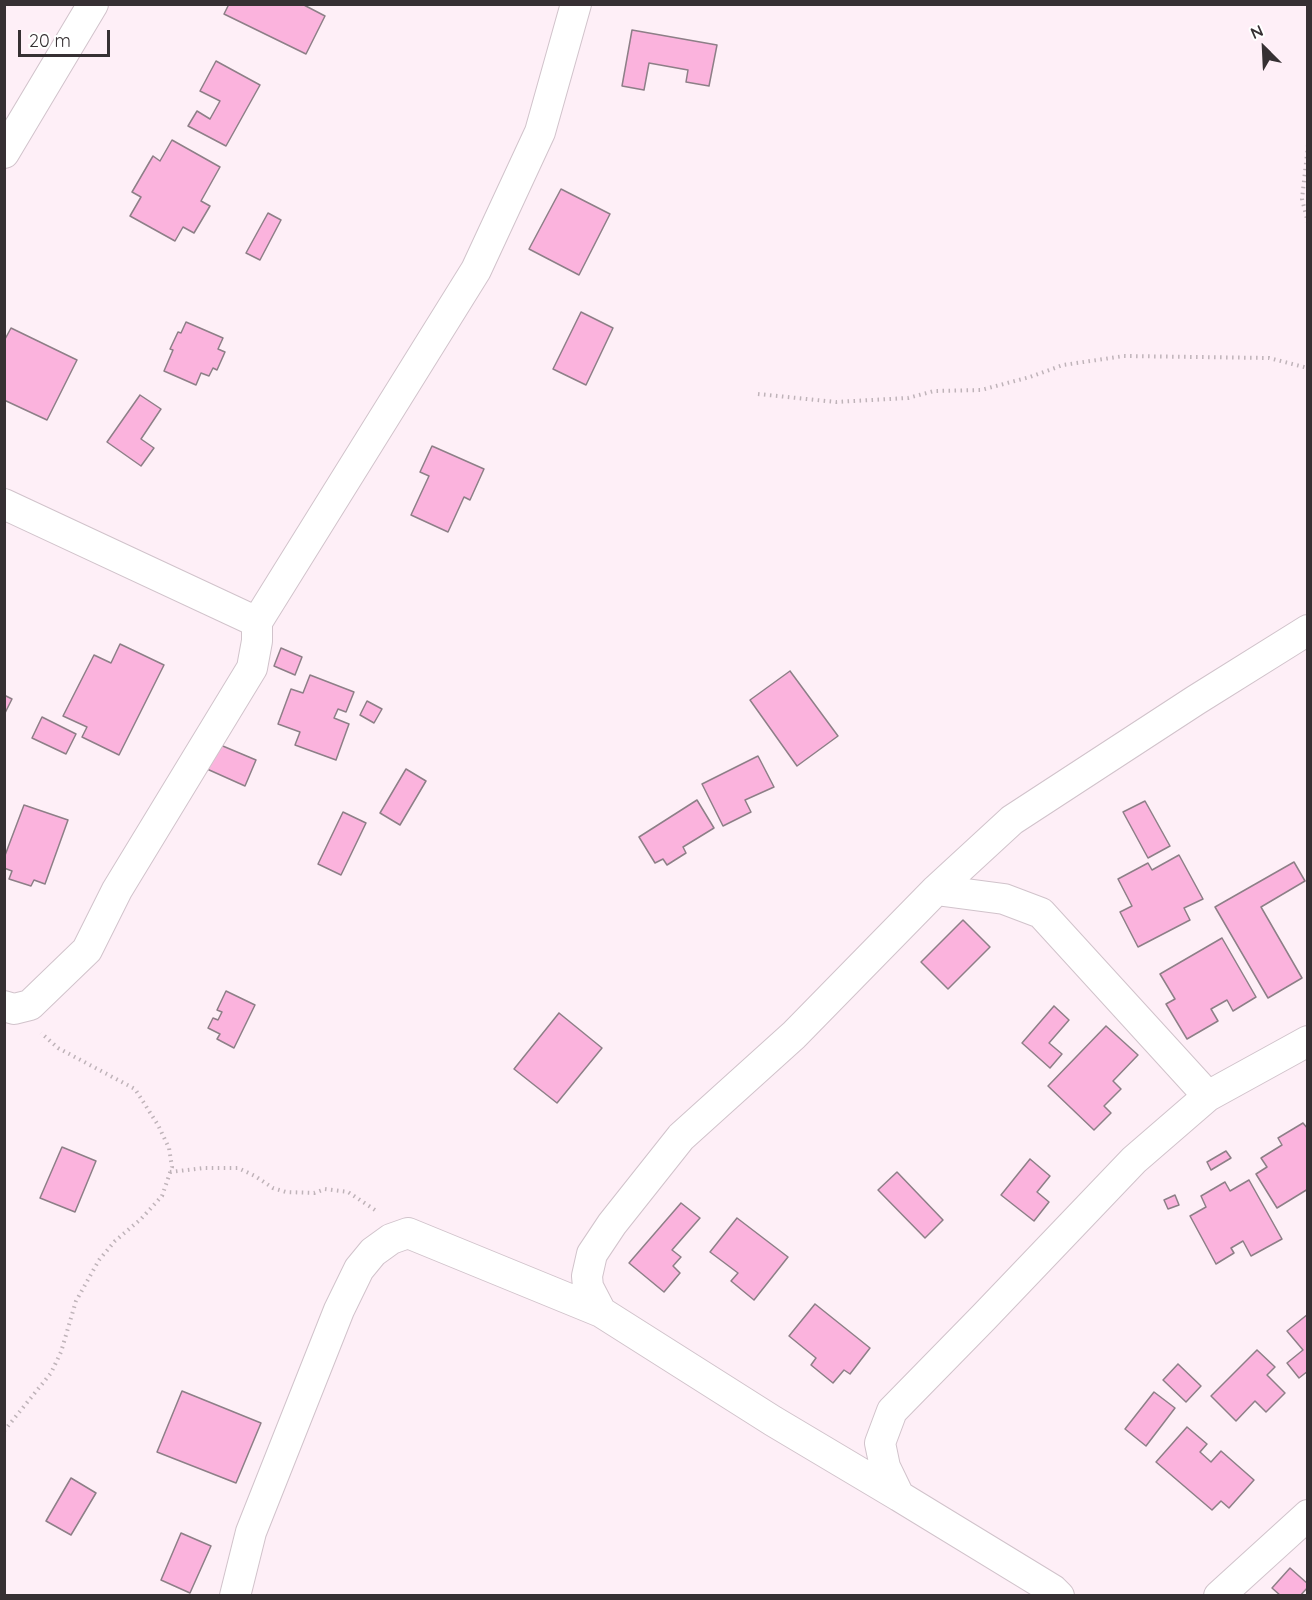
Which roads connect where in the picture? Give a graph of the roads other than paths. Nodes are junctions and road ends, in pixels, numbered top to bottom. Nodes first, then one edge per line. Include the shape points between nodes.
1 (93, 4) edge
2 (576, 4) edge
3 (4, 153) edge
4 (4, 504) edge
5 (258, 622) junction
6 (1308, 630) edge
7 (936, 890) junction
8 (9, 1007) edge
9 (1308, 1041) edge
10 (1209, 1096) junction
11 (601, 1312) junction
12 (899, 1496) junction
13 (1308, 1515) edge
14 (235, 1596) edge
15 (1059, 1596) edge
16 (1219, 1596) edge

1 - 3 street
2 - 5 street via 540,132 476,270
4 - 5 street
5 - 8 street via 252,668 129,870 87,950 30,1005
6 - 7 street via 1012,820
7 - 10 street via 1004,899 1041,913
7 - 11 street via 794,1035 681,1137 619,1215 592,1254 587,1276 588,1287
9 - 10 street
10 - 12 street via 1134,1160 892,1410 880,1443 885,1467
11 - 12 street
11 - 14 street via 408,1233 373,1252 359,1269 339,1310 251,1532
12 - 15 street
13 - 16 street

